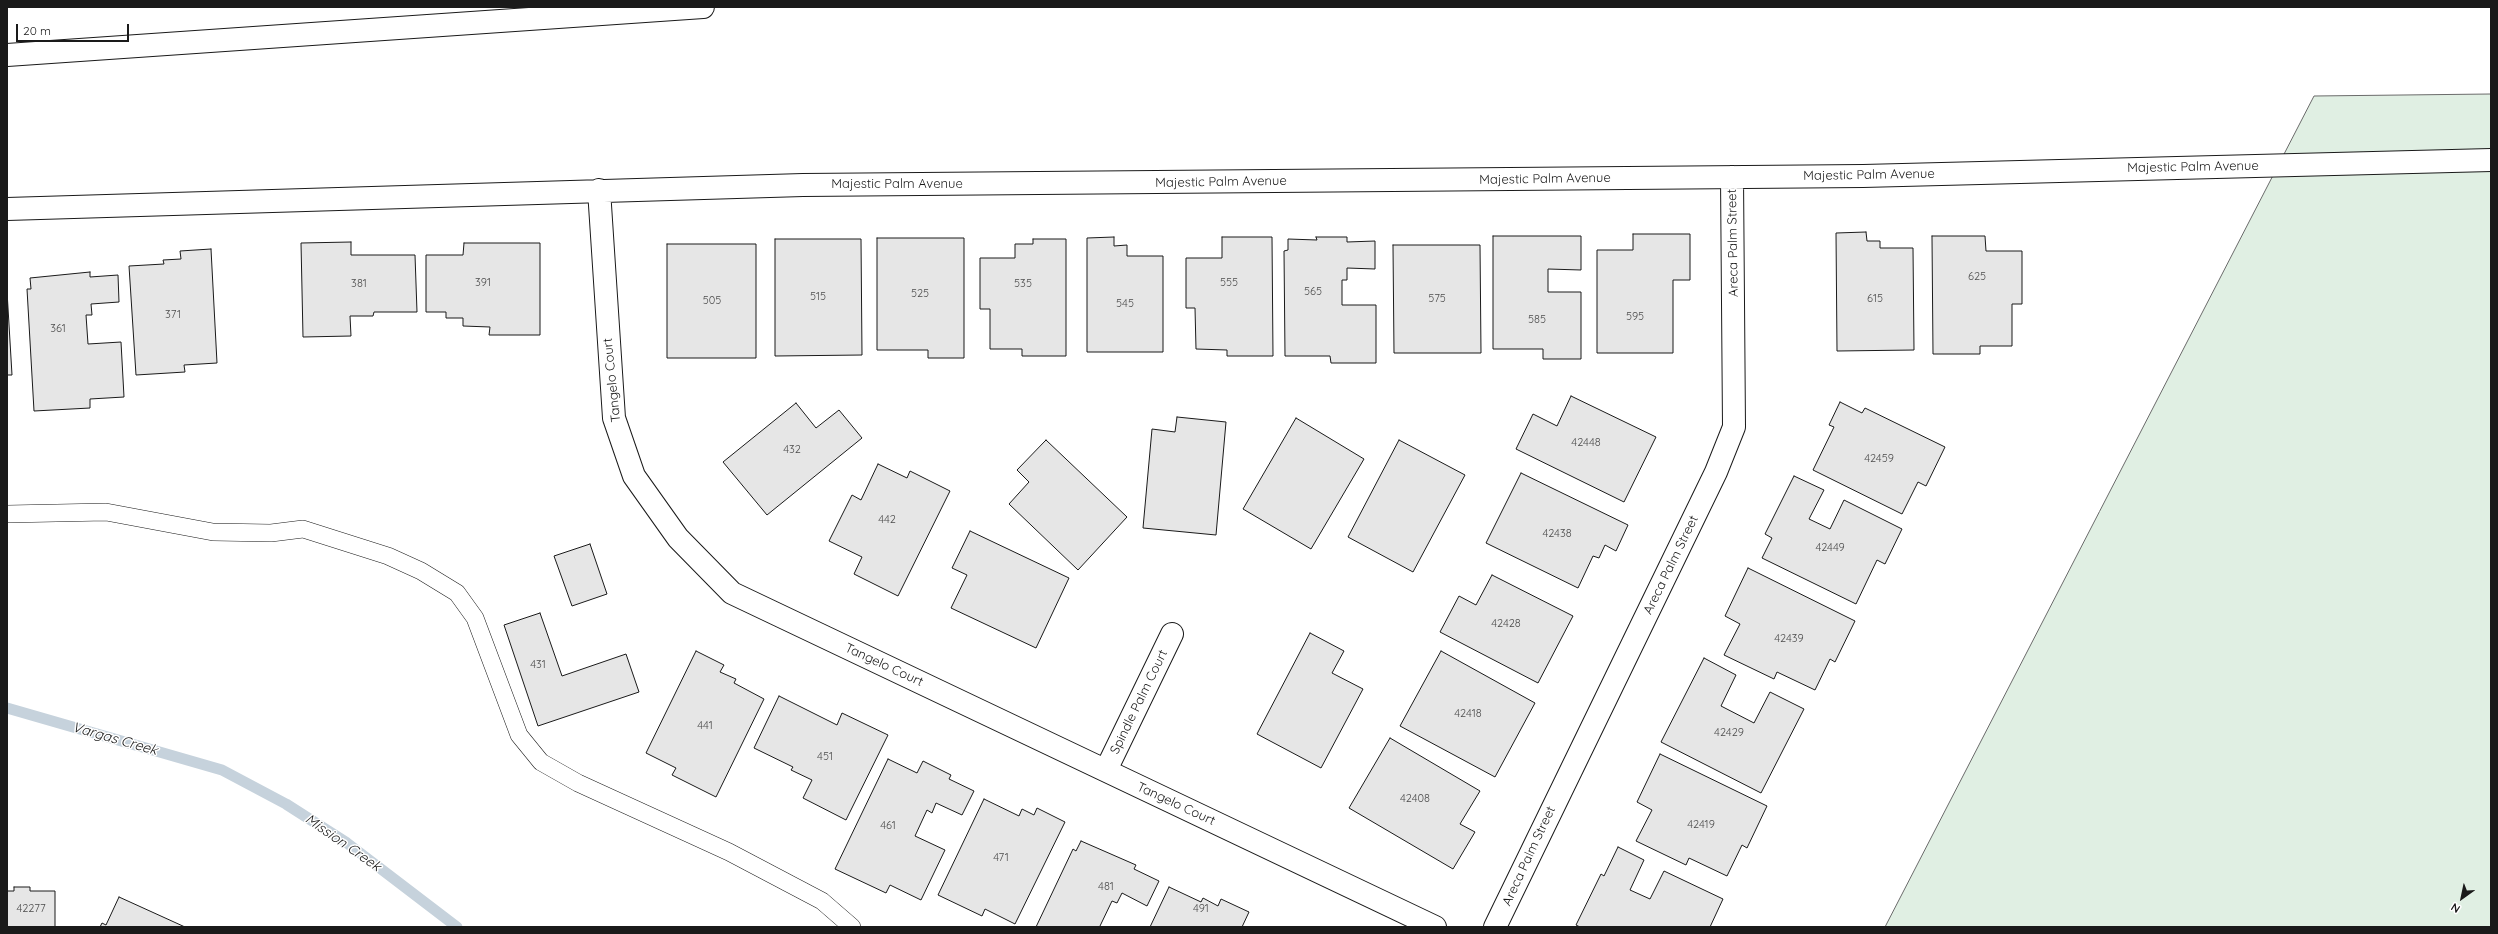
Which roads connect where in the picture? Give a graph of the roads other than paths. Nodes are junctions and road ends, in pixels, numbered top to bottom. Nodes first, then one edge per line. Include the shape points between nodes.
1 (702, 7) edge
2 (7, 55) edge
3 (2491, 160) edge
4 (1732, 177) junction
5 (599, 190) junction
6 (7, 209) edge
7 (7, 514) edge
8 (1172, 634) dead end
9 (1106, 770) junction
10 (852, 927) edge
11 (1435, 927) edge
12 (1495, 927) edge

1 - 2 main road
3 - 4 main road, Majestic Palm Avenue
4 - 5 main road, Majestic Palm Avenue via 803,185
4 - 12 main road, Areca Palm Street via 1734,427 1716,472
5 - 6 main road, Majestic Palm Avenue
5 - 9 main road, Tangelo Court via 614,418 634,476 678,538 732,593
7 - 10 lane via 106,512 213,532 271,533 303,529 388,556 421,571 457,593 475,618 519,735 541,762 578,783 729,852 822,901
8 - 9 main road, Spindle Palm Court
9 - 11 main road, Tangelo Court

